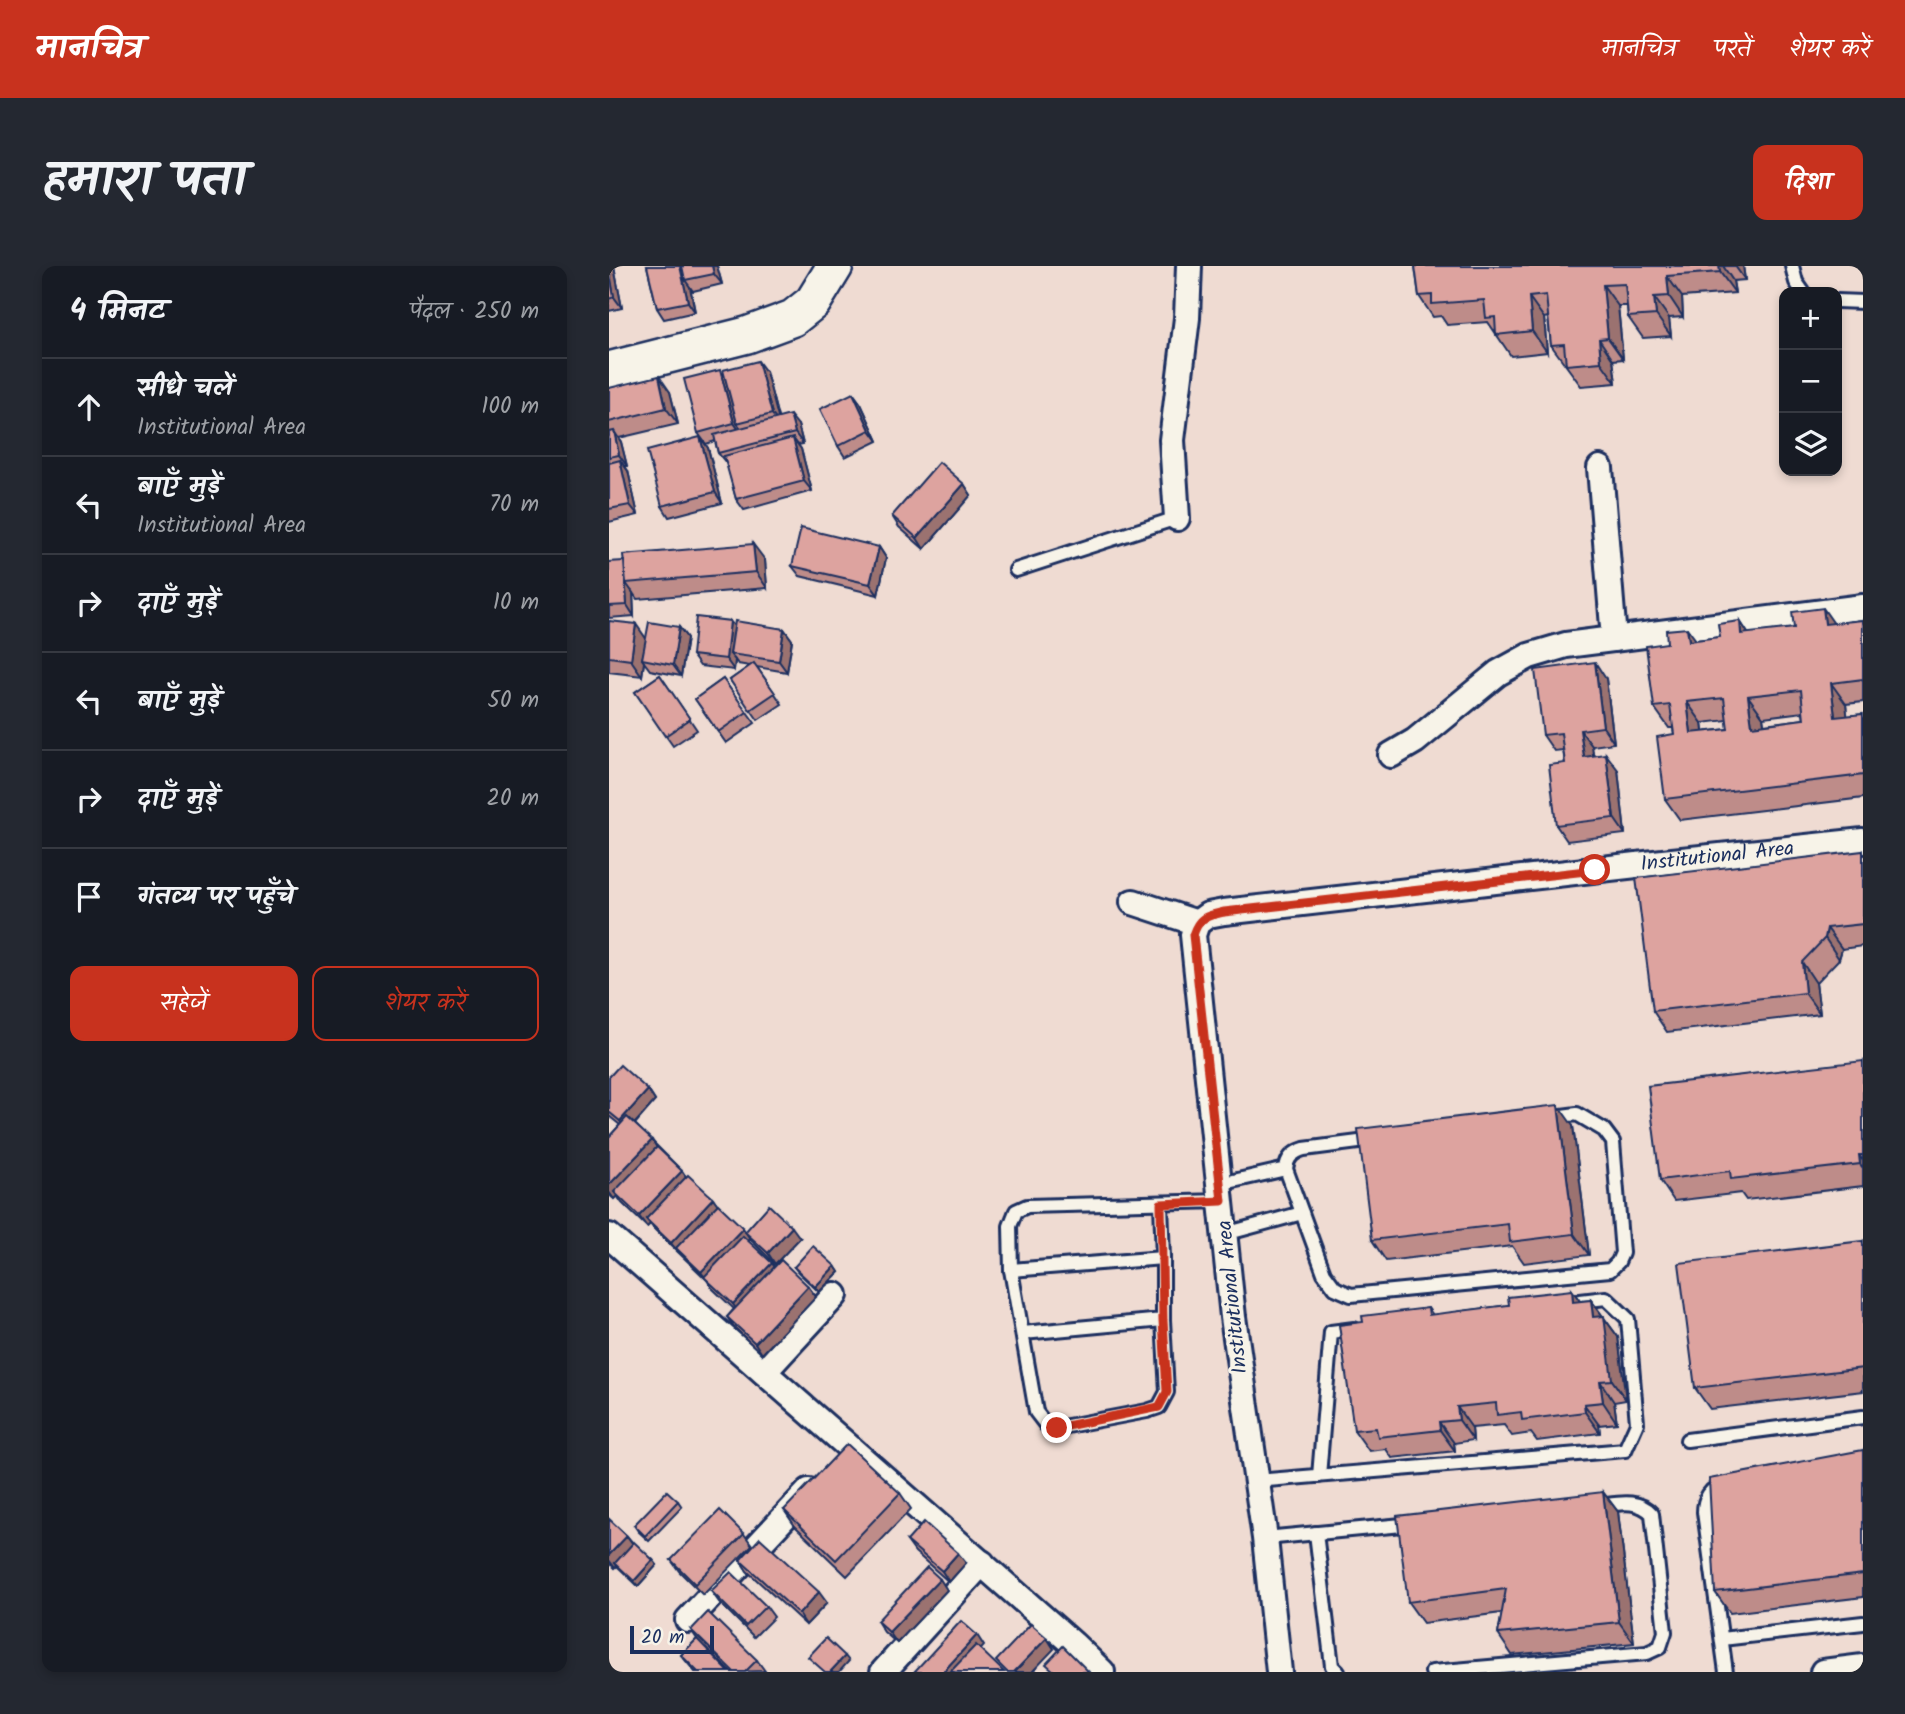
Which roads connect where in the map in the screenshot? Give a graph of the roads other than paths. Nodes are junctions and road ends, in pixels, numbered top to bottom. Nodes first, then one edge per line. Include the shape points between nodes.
1 (835, 266) edge
2 (1189, 266) edge
3 (1792, 266) edge
4 (1800, 287) edge
5 (1842, 302) edge
6 (1863, 302) edge
7 (609, 370) edge
8 (1600, 468) dead end
9 (1177, 518) joint
10 (1016, 570) dead end
11 (1863, 607) edge
12 (1614, 639) junction
13 (1391, 755) dead end
14 (1863, 841) edge
15 (1133, 902) dead end
16 (1197, 923) junction
17 (1286, 1169) junction
18 (1221, 1192) junction
19 (1161, 1204) junction
20 (1302, 1213) junction
21 (1225, 1234) junction
22 (609, 1236) edge
23 (1163, 1258) junction
24 (1011, 1270) junction
25 (835, 1294) dead end
26 (1551, 1304) edge
27 (1163, 1320) junction
28 (1372, 1327) edge
29 (1023, 1334) junction
30 (764, 1372) junction
31 (1863, 1417) edge
32 (1687, 1440) dead end
33 (850, 1447) junction
34 (1319, 1476) junction
35 (1257, 1481) junction
36 (1732, 1483) edge
37 (1590, 1506) edge
38 (1426, 1522) edge
39 (1316, 1533) junction
40 (1265, 1538) junction
41 (982, 1563) junction
42 (688, 1620) dead end
43 (1863, 1623) edge
44 (1722, 1639) junction
45 (1073, 1644) junction
46 (1057, 1663) edge
47 (1863, 1667) edge
48 (883, 1672) edge
49 (1102, 1672) edge
50 (1279, 1672) edge
51 (1338, 1672) edge
52 (1432, 1672) edge
53 (1726, 1672) edge
54 (1823, 1672) edge

1 - 7 street via 813,302 793,318 747,335
2 - 9 street via 1172,440
3 - 4 lane
5 - 6 lane
8 - 12 street
9 - 10 lane
11 - 12 street
12 - 13 street via 1566,645 1529,656 1498,673
14 - 16 street, Institutional Area via 1224,912
15 - 16 street
16 - 18 street, Institutional Area via 1193,935
17 - 18 lane
17 - 20 lane
17 - 20 lane via 1291,1155 1304,1149 1577,1114 1604,1130 1613,1142 1622,1253 1610,1270 1351,1295 1335,1288 1324,1273
18 - 19 lane
18 - 21 street, Institutional Area
19 - 23 lane
19 - 24 lane via 1027,1206 1016,1212 1010,1226
20 - 21 lane
21 - 35 street, Institutional Area
22 - 30 street
23 - 24 lane
23 - 27 lane
24 - 29 lane
25 - 30 street
26 - 34 lane via 1606,1297 1628,1319 1637,1423 1626,1450
27 - 29 lane
27 - 29 lane via 1167,1392 1159,1407 1057,1428 1046,1425 1036,1412
28 - 34 lane via 1331,1332
30 - 33 street
31 - 32 lane
33 - 41 street
33 - 42 street
34 - 35 lane
35 - 40 street, Institutional Area
36 - 44 lane via 1719,1485 1704,1503
37 - 52 lane via 1632,1502 1652,1514 1665,1632 1660,1647 1647,1653
38 - 39 lane
39 - 40 lane
39 - 51 lane via 1332,1666
40 - 50 street, Institutional Area
41 - 45 street
41 - 48 street
43 - 44 lane
44 - 53 lane
45 - 46 street
45 - 49 street
47 - 54 street

